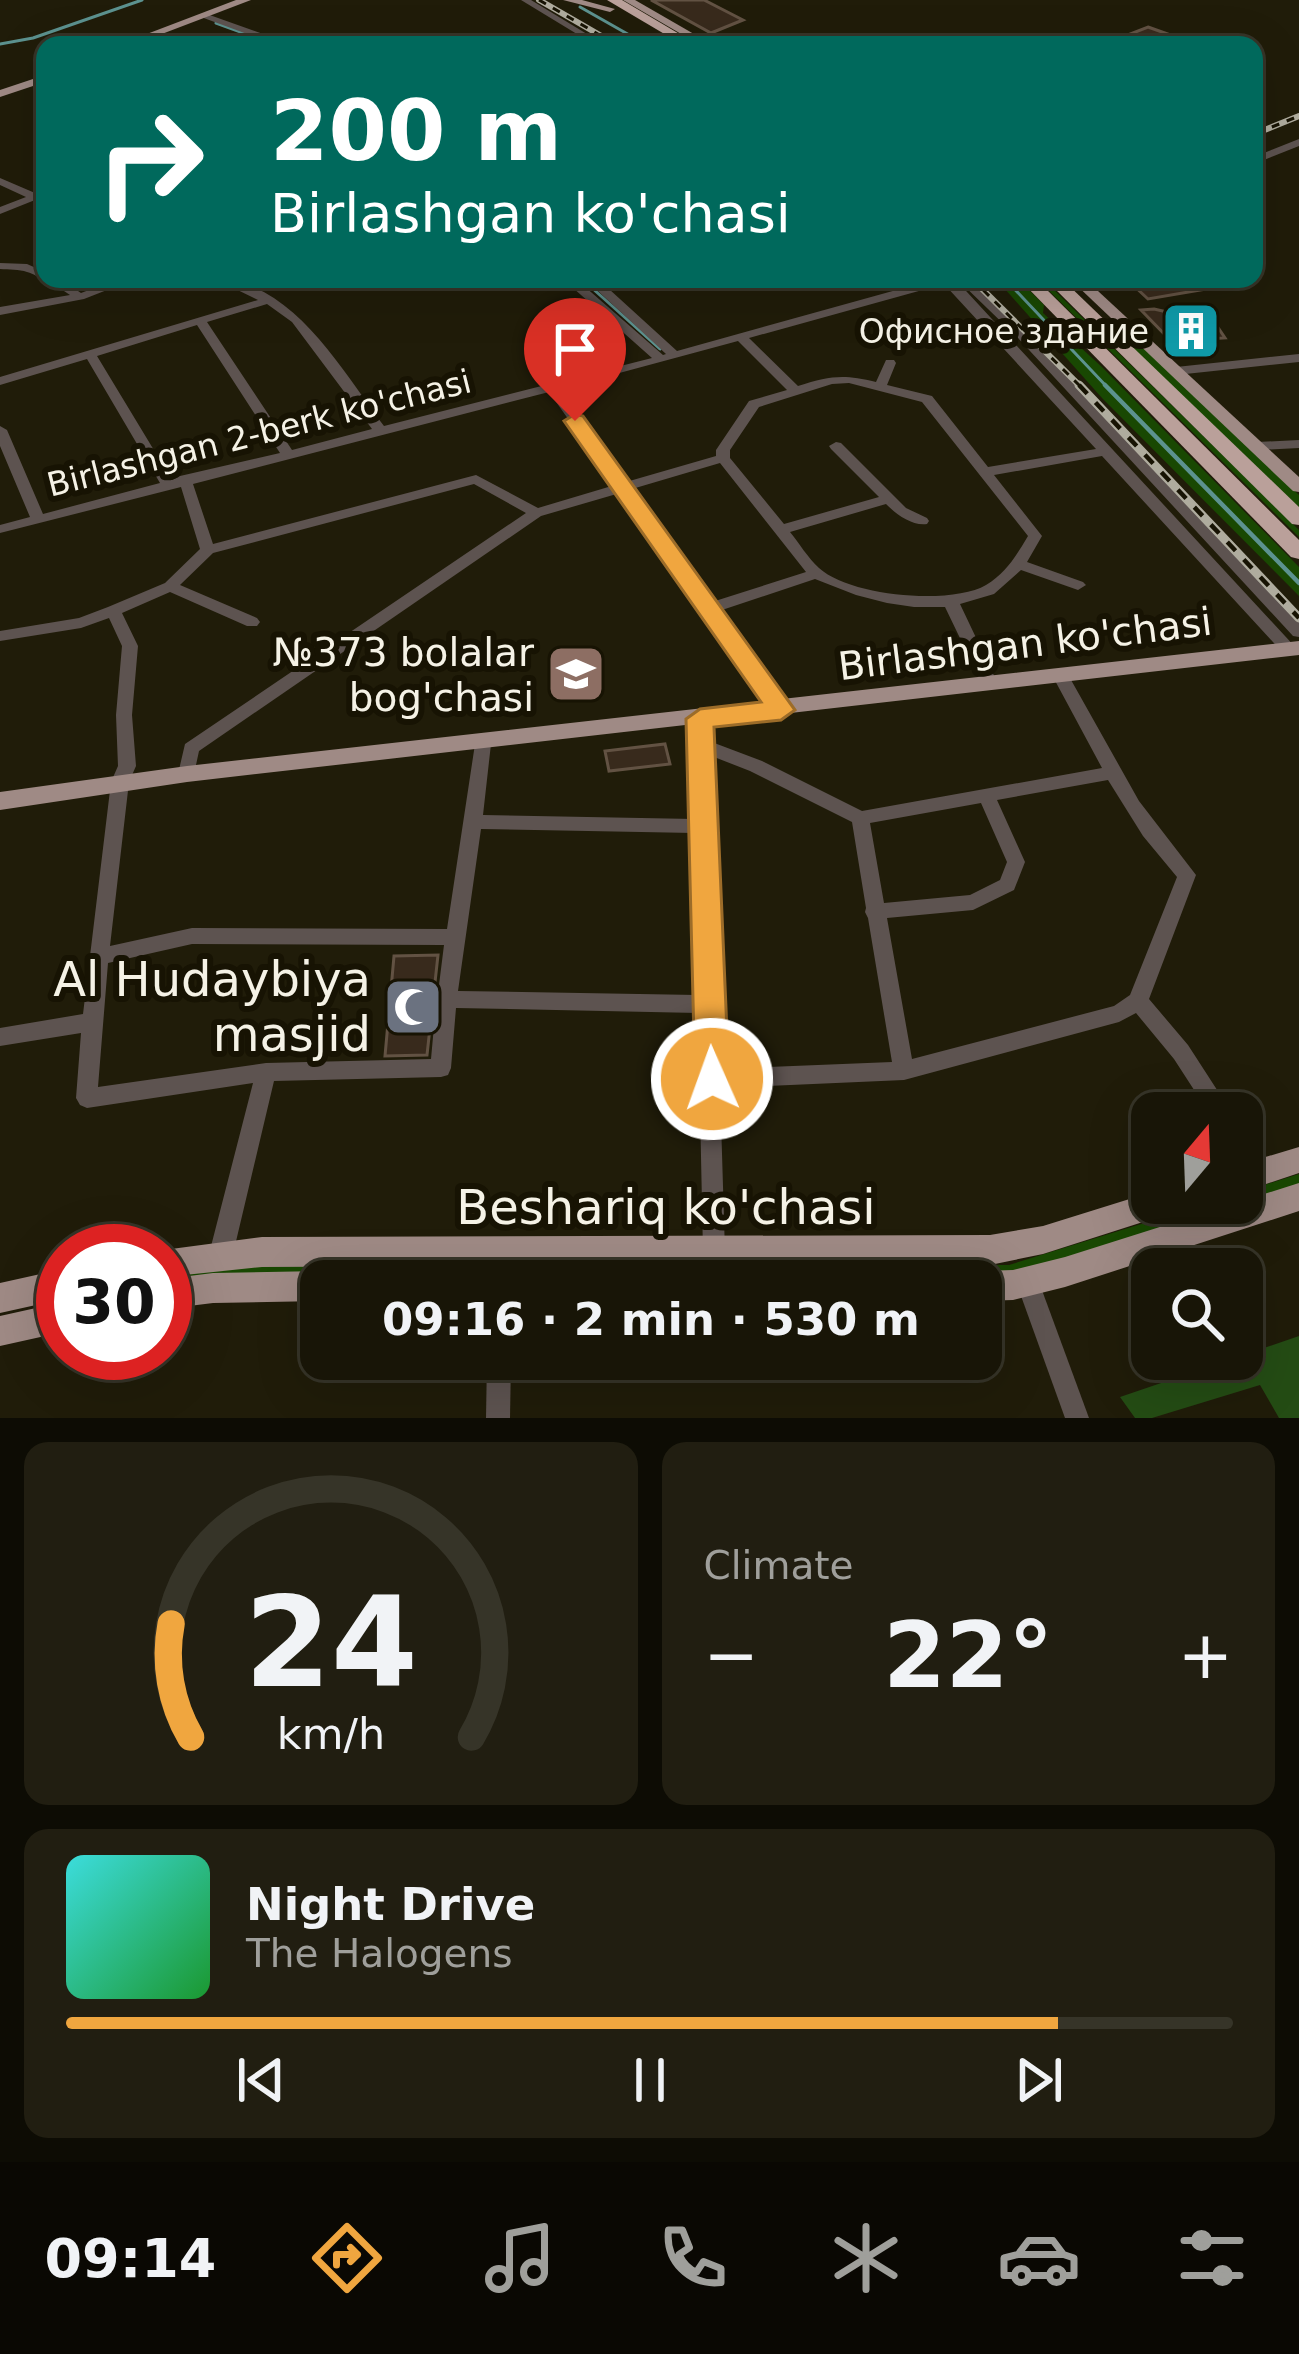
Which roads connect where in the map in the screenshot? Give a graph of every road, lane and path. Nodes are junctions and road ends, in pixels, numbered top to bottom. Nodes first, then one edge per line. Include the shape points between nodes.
1 (256, 0) edge
2 (526, 0) edge
3 (568, 0) edge
4 (594, 0) edge
5 (628, 0) edge
6 (236, 2) edge
7 (611, 5) edge
8 (201, 18) junction
9 (149, 36) edge
10 (156, 36) edge
11 (245, 36) edge
12 (257, 36) edge
13 (586, 36) edge
14 (666, 36) edge
15 (692, 36) edge
16 (36, 78) edge
17 (0, 92) edge
18 (1299, 146) edge
19 (1263, 157) edge
20 (0, 181) edge
21 (36, 195) edge
22 (36, 199) edge
23 (0, 212) edge
24 (0, 266) edge
25 (36, 271) edge
26 (65, 288) edge
27 (106, 288) edge
28 (242, 288) edge
29 (588, 288) edge
30 (917, 288) edge
31 (956, 288) edge
32 (971, 288) edge
33 (1036, 288) edge
34 (1062, 288) edge
35 (1087, 288) edge
36 (80, 298) junction
37 (269, 300) junction
38 (0, 310) edge
39 (201, 322) junction
40 (1124, 322) junction
41 (742, 338) junction
42 (1123, 347) junction
43 (91, 355) junction
44 (1042, 356) junction
45 (668, 357) junction
46 (1299, 358) edge
47 (1023, 360) junction
48 (890, 363) dead end
49 (1176, 371) junction
50 (0, 381) edge
51 (881, 385) junction
52 (552, 387) junction
53 (795, 390) junction
54 (0, 430) edge
55 (379, 430) junction
56 (1299, 444) edge
57 (836, 446) dead end
58 (1257, 446) junction
59 (1106, 451) junction
60 (287, 453) junction
61 (723, 458) junction
62 (986, 472) junction
63 (185, 479) junction
64 (167, 483) junction
65 (1299, 487) edge
66 (622, 488) junction
67 (889, 500) junction
68 (536, 513) junction
69 (38, 517) junction
70 (1299, 519) edge
71 (922, 521) dead end
72 (783, 529) junction
73 (0, 530) edge
74 (208, 550) junction
75 (1299, 552) edge
76 (1017, 564) junction
77 (816, 574) junction
78 (1078, 585) dead end
79 (170, 586) junction
80 (949, 598) junction
81 (707, 609) junction
82 (113, 611) junction
83 (252, 622) dead end
84 (0, 636) edge
85 (1296, 643) edge
86 (1060, 675) junction
87 (990, 684) junction
88 (781, 710) junction
89 (700, 719) junction
90 (483, 743) junction
91 (699, 744) junction
92 (1116, 772) junction
93 (187, 773) junction
94 (120, 782) junction
95 (987, 796) junction
96 (0, 800) edge
97 (860, 818) junction
98 (475, 822) junction
99 (703, 826) junction
100 (874, 912) junction
101 (455, 938) junction
102 (103, 956) junction
103 (444, 999) junction
104 (1138, 1001) junction
105 (709, 1004) junction
106 (91, 1022) junction
107 (0, 1037) edge
108 (904, 1071) junction
109 (266, 1072) junction
110 (712, 1079) junction
111 (1207, 1092) edge
112 (1299, 1160) edge
113 (1263, 1171) edge
114 (1299, 1198) edge
115 (1131, 1212) edge
116 (714, 1252) junction
117 (221, 1254) junction
118 (192, 1258) edge
119 (358, 1260) edge
120 (589, 1260) edge
121 (1028, 1282) junction
122 (1002, 1284) edge
123 (300, 1286) edge
124 (36, 1290) edge
125 (192, 1291) edge
126 (0, 1298) edge
127 (36, 1323) edge
128 (0, 1331) edge
129 (499, 1380) edge
130 (498, 1418) edge
131 (1077, 1418) edge

1 - 8 main road
2 - 13 street
3 - 7 main road
4 - 7 highway
5 - 15 main road
6 - 8 main road
7 - 14 highway
8 - 9 main road
8 - 10 main road
8 - 11 street
8 - 12 street
16 - 17 main road
18 - 19 street
20 - 21 street
22 - 23 street
24 - 25 street
26 - 36 street
27 - 36 street
28 - 37 street
29 - 45 street
30 - 41 street, Birlashgan 2-berk ko'chasi
31 - 47 street
32 - 44 street
33 - 75 highway
34 - 42 highway
35 - 40 main road
36 - 38 street
37 - 39 street
37 - 55 street via 296,319
39 - 43 street
39 - 60 street
40 - 42 highway
40 - 49 main road
41 - 45 street, Birlashgan 2-berk ko'chasi
41 - 53 street
42 - 70 highway
43 - 50 street
43 - 64 street
44 - 47 street
44 - 85 street
45 - 52 street, Birlashgan 2-berk ko'chasi
46 - 49 street
47 - 59 street
48 - 51 street
49 - 58 main road
51 - 53 street via 840,378
51 - 62 street via 927,399
52 - 55 street, Birlashgan 2-berk ko'chasi
52 - 66 street
53 - 61 street via 747,410
54 - 69 street
55 - 60 street, Birlashgan 2-berk ko'chasi
56 - 58 street
57 - 67 street
58 - 65 main road
59 - 62 street
59 - 85 street
60 - 63 street, Birlashgan 2-berk ko'chasi
61 - 66 street
61 - 72 street
62 - 76 street via 1035,536
63 - 64 street, Birlashgan 2-berk ko'chasi
63 - 74 street
64 - 69 street, Birlashgan 2-berk ko'chasi
66 - 68 street
66 - 81 street
67 - 71 street
67 - 72 street
68 - 74 street via 476,479
68 - 93 street via 191,748
69 - 73 street, Birlashgan 2-berk ko'chasi
72 - 77 street
74 - 79 street
76 - 78 street
76 - 80 street via 996,585
77 - 80 street via 888,601
77 - 81 street
79 - 82 street
79 - 83 street
80 - 87 street
81 - 88 street
82 - 84 street
82 - 94 street via 130,646 128,766
85 - 86 main road, Birlashgan ko'chasi
86 - 87 main road, Birlashgan ko'chasi
86 - 92 street
87 - 88 main road, Birlashgan ko'chasi
88 - 89 main road, Birlashgan ko'chasi
89 - 90 main road, Birlashgan ko'chasi
89 - 91 street
90 - 93 main road, Birlashgan ko'chasi
90 - 98 street
91 - 97 street
91 - 99 street
92 - 95 street
92 - 104 street via 1163,853 1186,875
93 - 94 main road, Birlashgan ko'chasi
94 - 96 main road, Birlashgan ko'chasi
94 - 102 street
95 - 97 street
95 - 100 street via 1016,862 1007,885 973,902
97 - 100 street
98 - 99 street
98 - 101 street
99 - 105 street
100 - 108 street
101 - 102 street via 192,936
101 - 103 street
102 - 106 street
103 - 105 street
103 - 109 street via 441,1068
104 - 108 street
104 - 111 street
105 - 110 street
106 - 107 street
106 - 109 street via 87,1098
108 - 110 street
109 - 117 street
110 - 116 street
112 - 113 main road
114 - 121 main road
115 - 116 main road, Beshariq ko'chasi via 990,1250
116 - 120 main road, Beshariq ko'chasi
117 - 118 main road, Beshariq ko'chasi
117 - 119 main road, Beshariq ko'chasi
121 - 122 main road
121 - 131 street
123 - 125 main road
124 - 126 main road
127 - 128 main road
129 - 130 street

